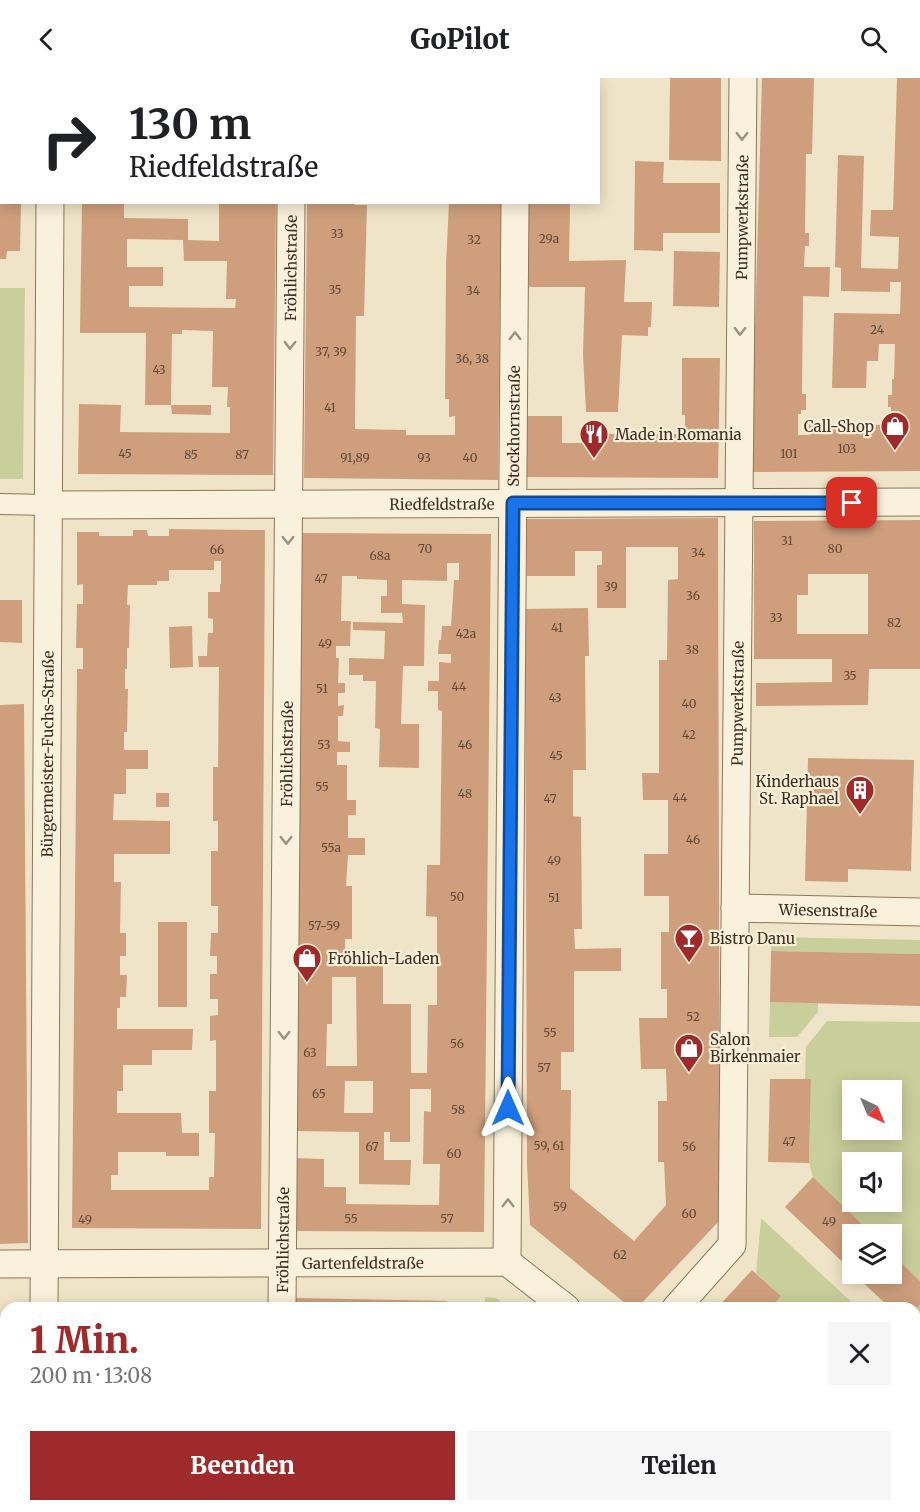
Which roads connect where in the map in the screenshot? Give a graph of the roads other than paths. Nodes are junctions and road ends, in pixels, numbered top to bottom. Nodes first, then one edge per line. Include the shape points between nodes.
1 (743, 78) edge
2 (50, 204) edge
3 (291, 204) edge
4 (515, 204) edge
5 (920, 502) edge
6 (513, 503) junction
7 (739, 503) junction
8 (0, 504) edge
9 (49, 504) junction
10 (288, 504) junction
11 (735, 908) junction
12 (920, 912) edge
13 (282, 1262) junction
14 (507, 1262) junction
15 (0, 1264) edge
16 (44, 1264) junction
17 (44, 1302) edge
18 (282, 1302) edge
19 (558, 1302) edge
20 (681, 1302) edge

1 -> 7 street, Pumpwerkstraße
2 - 9 street, Bürgermeister-Fuchs-Straße
3 -> 10 street, Fröhlichstraße
6 -> 4 street, Stockhornstraße
5 - 7 street, Riedfeldstraße
6 - 7 street, Riedfeldstraße
6 - 10 street, Riedfeldstraße
14 -> 6 street, Stockhornstraße
7 - 11 street, Pumpwerkstraße
8 - 9 street, Riedfeldstraße
9 - 10 street, Riedfeldstraße
9 - 16 street, Bürgermeister-Fuchs-Straße
10 -> 13 street, Fröhlichstraße
11 - 12 street, Wiesenstraße
11 - 20 street, Pumpwerkstraße via 732,1245
13 - 14 street, Gartenfeldstraße
13 - 16 street, Gartenfeldstraße
13 - 18 street, Fröhlichstraße
14 - 19 street
15 - 16 street, Gartenfeldstraße
16 - 17 street, Bürgermeister-Fuchs-Straße

